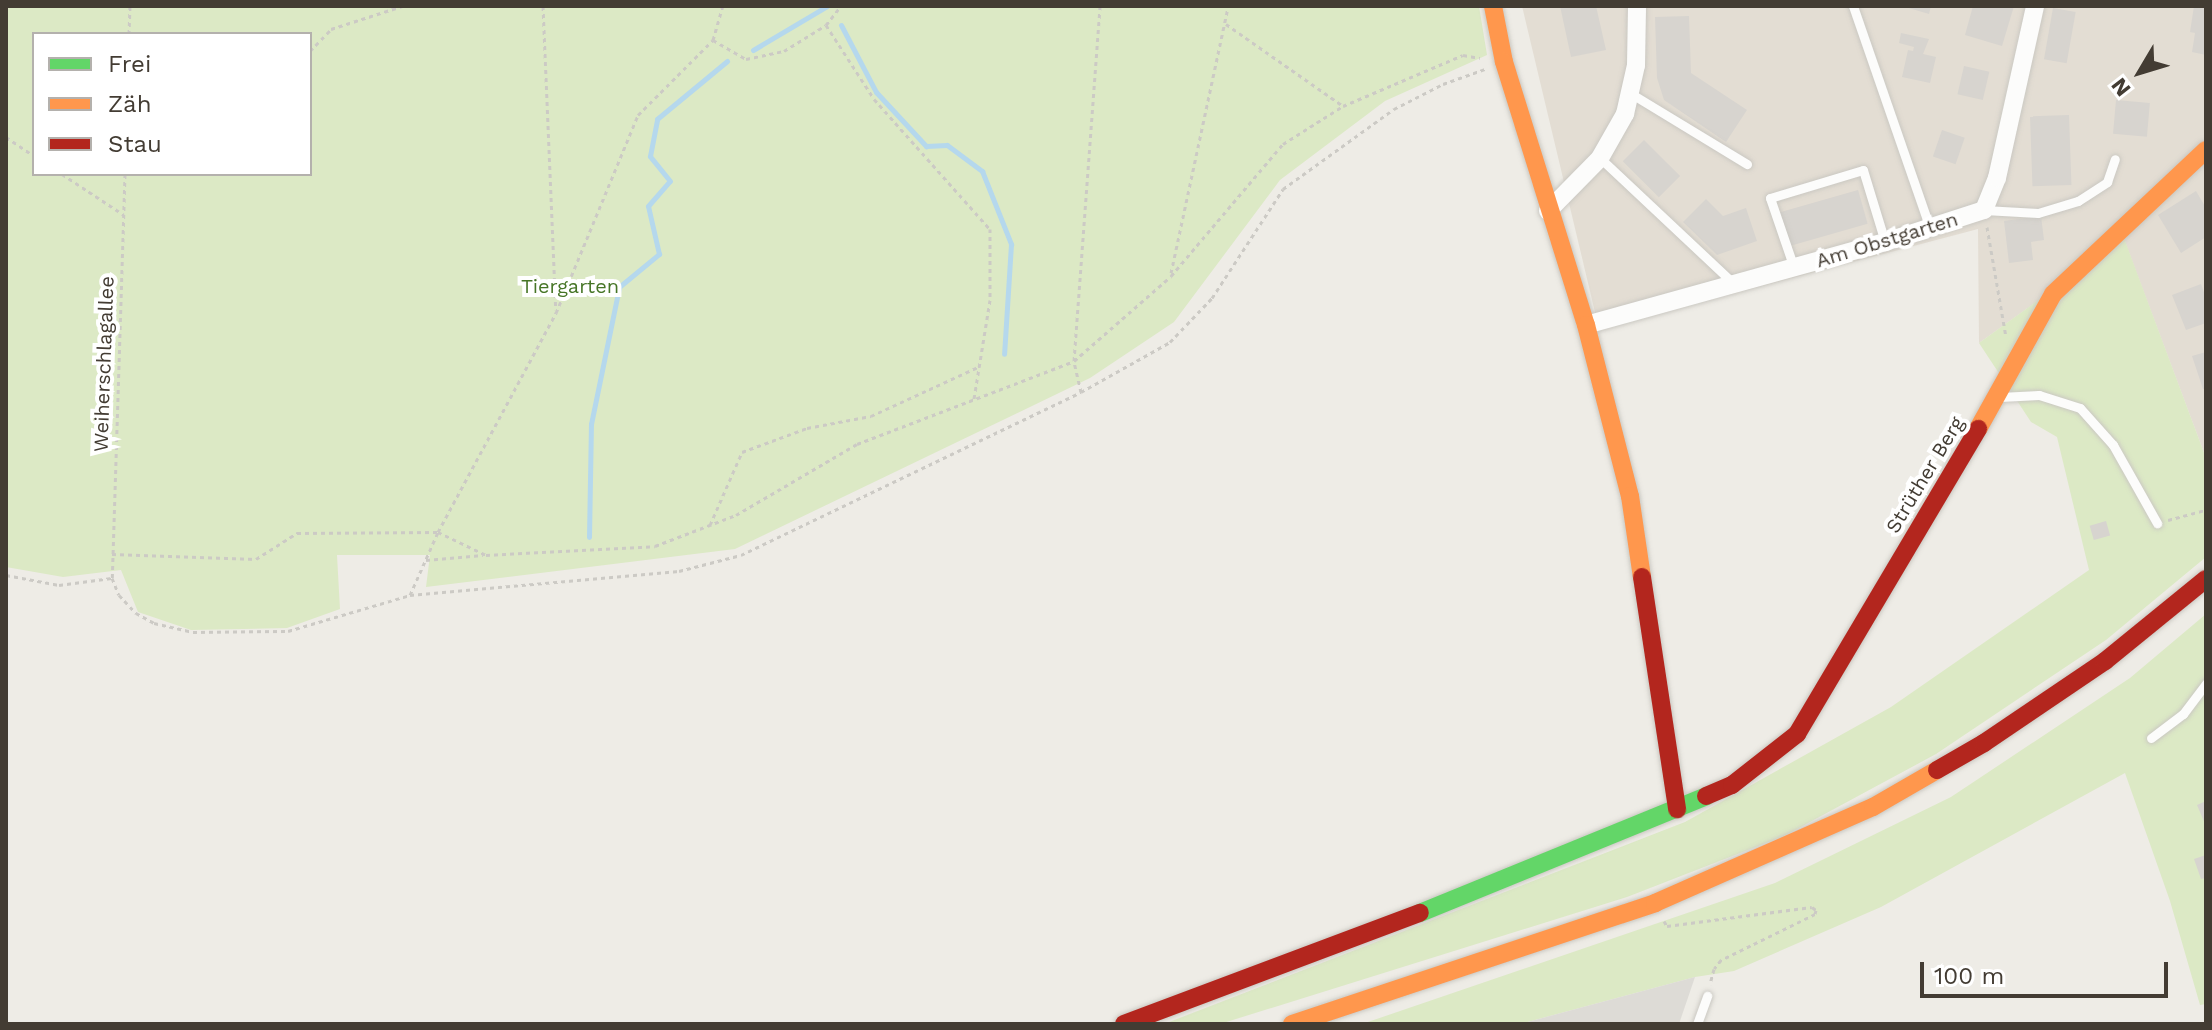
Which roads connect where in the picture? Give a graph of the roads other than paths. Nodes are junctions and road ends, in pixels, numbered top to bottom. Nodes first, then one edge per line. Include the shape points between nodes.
1 (1493, 6) edge
2 (1637, 6) edge
3 (1853, 6) edge
4 (2035, 6) edge
5 (1630, 93) junction
6 (2206, 150) edge
7 (1600, 158) junction
8 (2115, 159) dead end
9 (1747, 164) dead end
10 (1984, 210) junction
11 (1548, 211) junction
12 (1930, 228) junction
13 (1885, 242) junction
14 (1794, 268) junction
15 (1734, 284) junction
16 (1586, 325) junction
17 (1996, 397) junction
18 (2157, 523) road end
19 (2206, 579) edge
20 (2206, 683) edge
21 (2151, 738) dead end
22 (1677, 809) junction
23 (1707, 996) road end
24 (1124, 1024) edge
25 (1292, 1024) edge
26 (1697, 1024) edge

1 - 11 street
2 - 5 street
3 - 12 lane
4 - 10 street, Am Obstgarten via 1997,178
5 - 7 street via 1625,114
5 - 9 lane
6 - 17 street, Strüther Berg via 2053,294
7 - 11 street
7 - 15 lane
8 - 10 lane via 2107,182 2078,201 2038,213
10 - 12 street, Am Obstgarten
11 - 16 street
12 - 13 street, Am Obstgarten
13 - 14 street, Am Obstgarten
13 - 14 lane via 1863,170 1770,198
14 - 15 street, Am Obstgarten
15 - 16 street, Am Obstgarten
16 - 22 street via 1630,496
17 - 18 lane via 2039,395 2080,408 2113,445
17 - 22 street, Strüther Berg via 1797,734 1732,785
19 - 25 street via 2105,661 1984,743 1873,807 1655,903
20 - 21 lane via 2183,714
22 - 24 street, Strüther Berg via 1388,926
23 - 26 lane

